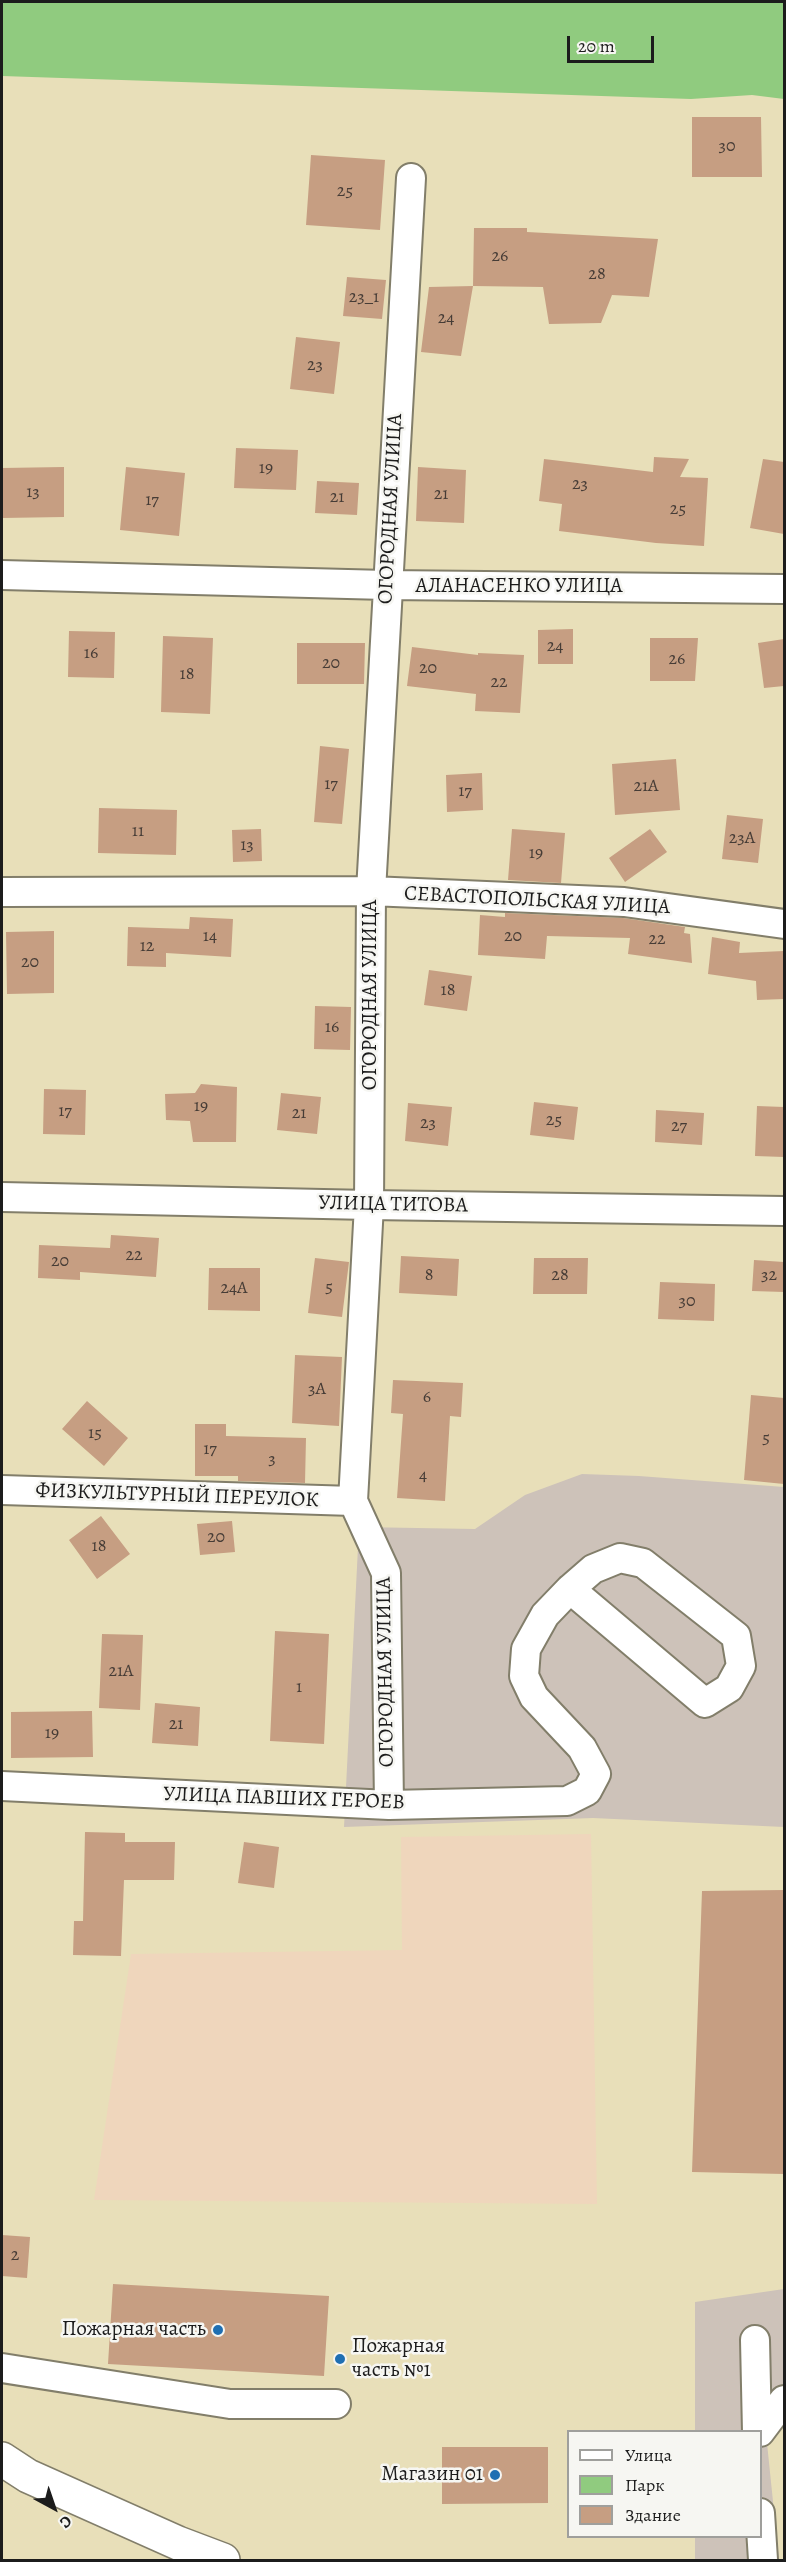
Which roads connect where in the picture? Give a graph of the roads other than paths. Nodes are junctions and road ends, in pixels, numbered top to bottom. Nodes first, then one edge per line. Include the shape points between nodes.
1 (411, 178) dead end
2 (2, 575) edge
3 (386, 585) junction
4 (784, 589) edge
5 (371, 891) junction
6 (2, 892) edge
7 (784, 924) edge
8 (2, 1197) edge
9 (369, 1205) junction
10 (784, 1211) edge
11 (2, 1490) edge
12 (353, 1501) junction
13 (570, 1589) junction
14 (2, 1786) edge
15 (389, 1805) junction
16 (756, 2340) dead end
17 (2, 2368) edge
18 (784, 2400) edge
19 (336, 2404) dead end
20 (759, 2430) edge
21 (761, 2430) edge
22 (2, 2459) edge
23 (761, 2538) edge
24 (223, 2560) edge
25 (762, 2560) edge

1 - 3 street, ОГОРОДНАЯ УЛИЦА
2 - 3 street, АЛАНАСЕНКО УЛИЦА
3 - 4 street, АЛАНАСЕНКО УЛИЦА
3 - 5 street, ОГОРОДНАЯ УЛИЦА
5 - 6 street, СЕВАСТОПОЛЬСКАЯ УЛИЦА
5 - 7 street, СЕВАСТОПОЛЬСКАЯ УЛИЦА via 624,902
5 - 9 street, ОГОРОДНАЯ УЛИЦА
8 - 9 street, УЛИЦА ТИТОВА
9 - 10 street, УЛИЦА ТИТОВА
9 - 12 street, ОГОРОДНАЯ УЛИЦА
11 - 12 street, ФИЗКУЛЬТУРНЫЙ ПЕРЕУЛОК
12 - 15 street, ОГОРОДНАЯ УЛИЦА via 386,1573
13 - 13 street via 593,1569 620,1558 643,1563 736,1636 741,1666 729,1688 705,1703
13 - 15 street, УЛИЦА ПАВШИХ ГЕРОЕВ via 545,1615 526,1649 524,1676 534,1697 582,1748 596,1774 587,1791 567,1801
14 - 15 street, УЛИЦА ПАВШИХ ГЕРОЕВ
16 - 20 street
17 - 19 street via 230,2404
18 - 21 street
22 - 24 main road via 28,2476
23 - 25 street

